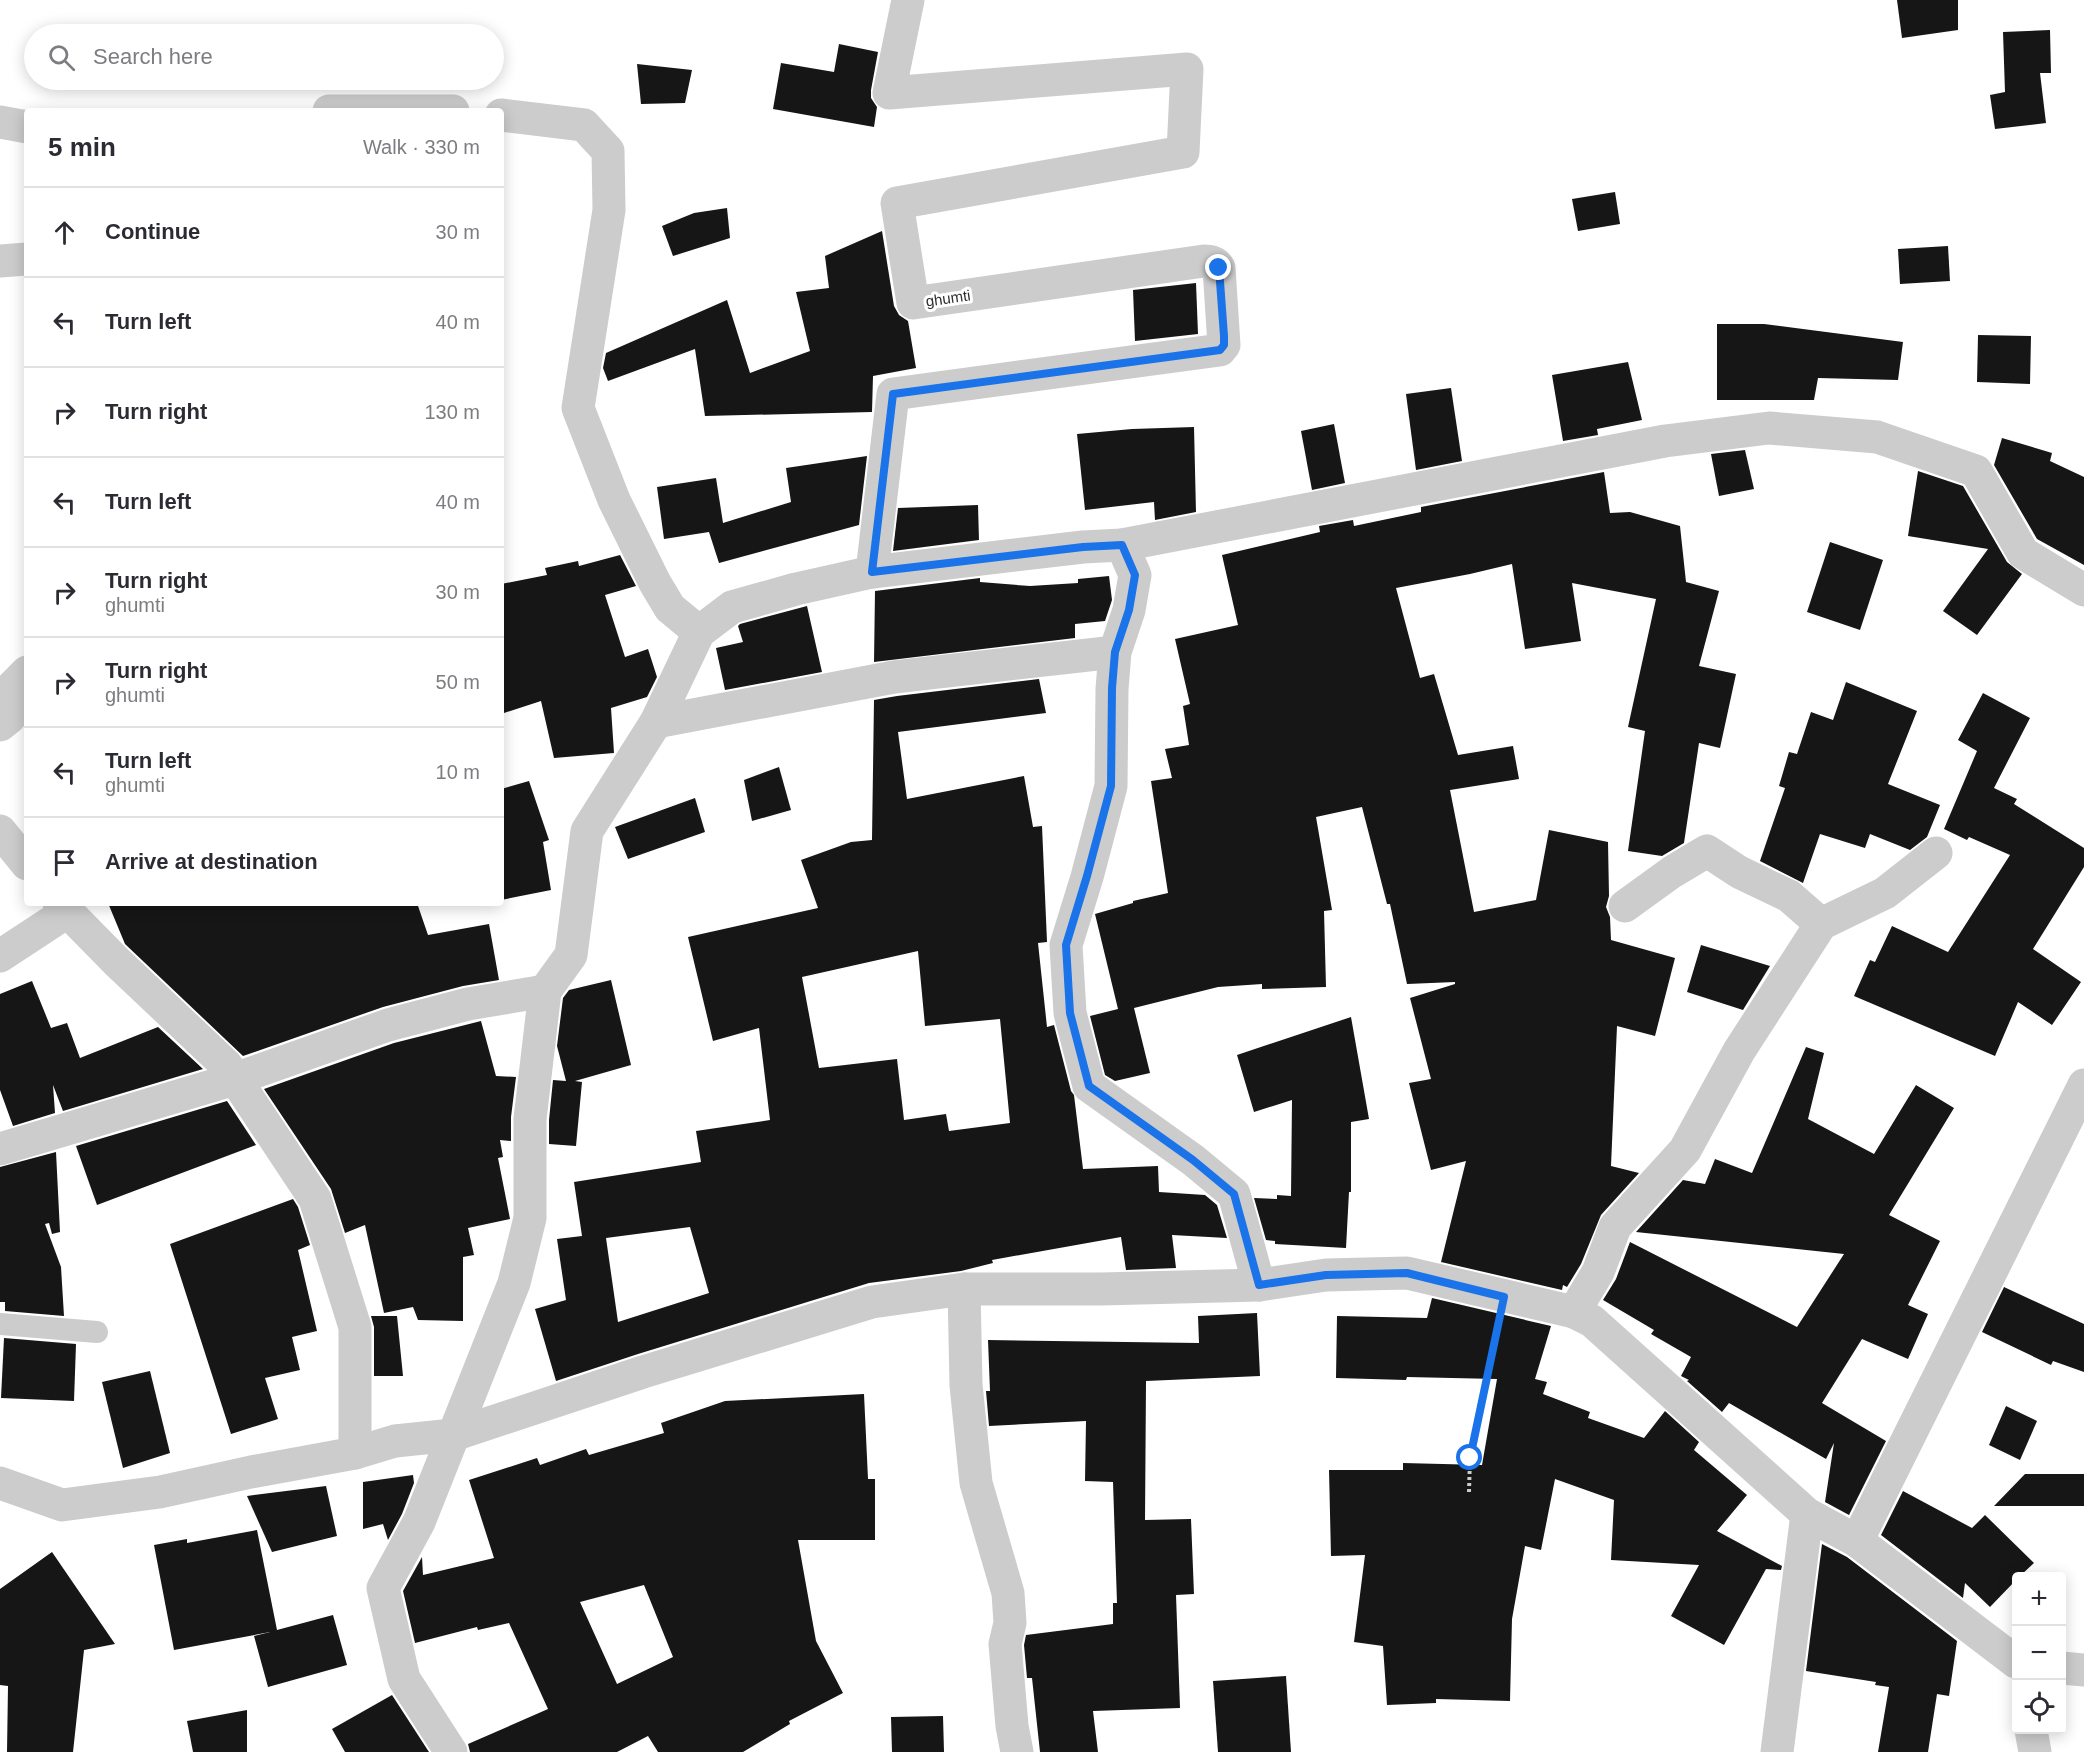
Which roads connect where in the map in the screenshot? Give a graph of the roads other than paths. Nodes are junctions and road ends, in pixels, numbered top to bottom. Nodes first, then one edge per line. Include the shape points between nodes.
1 (908, 0) edge
2 (504, 115) edge
3 (0, 122) edge
4 (24, 126) edge
5 (24, 259) edge
6 (0, 261) edge
7 (1122, 545) junction
8 (872, 572) junction
9 (2084, 590) edge
10 (699, 632) junction
11 (1115, 652) junction
12 (24, 675) edge
13 (656, 722) junction
14 (0, 725) edge
15 (0, 831) edge
16 (1936, 853) dead end
17 (24, 860) edge
18 (1625, 906) dead end
19 (63, 908) edge
20 (1821, 924) junction
21 (0, 956) edge
22 (545, 991) junction
23 (235, 1079) junction
24 (2084, 1085) edge
25 (0, 1149) edge
26 (1259, 1285) junction
27 (964, 1289) junction
28 (1574, 1312) junction
29 (0, 1324) edge
30 (97, 1332) dead end
31 (453, 1436) junction
32 (355, 1453) junction
33 (0, 1483) edge
34 (1807, 1514) junction
35 (1857, 1541) junction
36 (2012, 1660) edge
37 (2066, 1668) edge
38 (2084, 1670) edge
39 (2032, 1734) edge
40 (451, 1752) edge
41 (1017, 1752) edge
42 (1777, 1752) edge
43 (2035, 1752) edge

1 - 8 street, ghumti via 889,93 1187,69 1183,152 897,203 913,303 1211,261 1219,268 1224,345 1220,350 893,394
2 - 10 street via 584,125 608,151 609,210 578,408 614,500 655,583 670,608
3 - 4 street
5 - 6 street
7 - 8 street
7 - 9 street via 1665,441 1769,428 1877,437 1976,471 2023,553
7 - 11 street via 1135,575
8 - 10 street via 732,607
10 - 13 street
11 - 13 street via 894,676
11 - 26 street via 1111,786 1066,945 1070,1013 1089,1086 1234,1194
12 - 14 street via 11,688 14,709
13 - 22 street via 587,831 571,955
15 - 17 street
16 - 20 street via 1885,893
18 - 20 street via 1707,851 1788,896
19 - 21 street
19 - 23 street via 226,1065
20 - 28 street via 1739,1051 1685,1150 1615,1227 1598,1272
22 - 23 street via 468,1004 388,1025
22 - 31 street via 530,1119 530,1218 514,1283
23 - 25 street
23 - 32 street via 315,1199 355,1328
24 - 35 street
26 - 27 street
26 - 28 street via 1326,1275 1407,1273
27 - 31 street via 872,1302 643,1372
27 - 41 street via 966,1385 976,1483 1008,1593 1010,1623 1005,1644
28 - 34 street via 1593,1321
29 - 30 lane
31 - 32 street via 395,1441
31 - 40 street via 419,1522 383,1588 404,1679
32 - 33 street via 160,1492 62,1505
34 - 35 street
34 - 42 street
35 - 36 street
37 - 38 street
39 - 43 street

